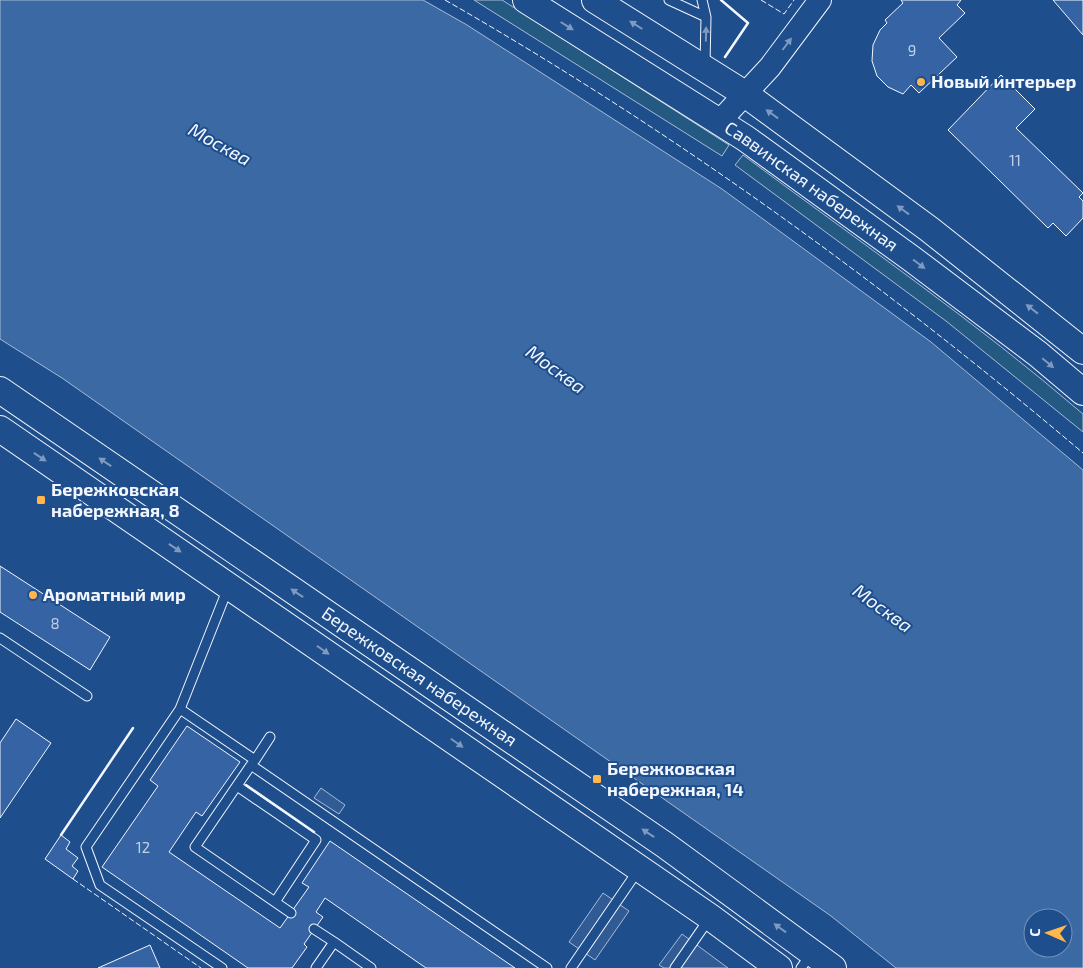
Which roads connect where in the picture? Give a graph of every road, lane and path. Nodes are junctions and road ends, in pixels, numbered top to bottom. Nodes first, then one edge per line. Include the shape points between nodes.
1 (526, 0) edge
2 (595, 0) edge
3 (669, 0) edge
4 (702, 0) edge
5 (820, 0) edge
6 (706, 17) junction
7 (705, 68) junction
8 (745, 94) junction
9 (720, 121) junction
10 (1083, 351) edge
11 (0, 390) edge
12 (1083, 392) edge
13 (0, 429) edge
14 (230, 586) junction
15 (0, 638) edge
16 (87, 696) dead end
17 (180, 709) junction
18 (270, 737) dead end
19 (253, 762) junction
20 (237, 786) junction
21 (639, 869) junction
22 (274, 902) junction
23 (291, 913) dead end
24 (710, 917) junction
25 (314, 929) dead end
26 (334, 942) junction
27 (807, 960) edge
28 (222, 968) edge
29 (316, 968) edge
30 (371, 968) edge
31 (547, 968) edge
32 (571, 968) edge
33 (675, 968) edge
34 (779, 968) edge
35 (833, 968) edge

1 -> 9 main road, Саввинская набережная
7 -> 2 main road, Саввинская набережная
3 - 6 lane
4 - 6 lane
8 -> 5 street via 770,67
7 -> 6 lane
7 - 8 main road, Саввинская набережная
8 - 9 street
10 -> 8 main road, Саввинская набережная via 929,229
9 -> 12 main road, Саввинская набережная via 912,259
27 -> 11 main road, Бережковская набережная via 665,845
13 -> 14 main road, Бережковская набережная
14 - 17 lane
14 -> 21 main road, Бережковская набережная
15 - 16 lane
17 - 19 lane
17 - 28 lane via 86,847 100,885
18 - 19 lane
19 - 20 lane
19 - 31 lane
20 - 22 lane via 195,847
20 - 22 lane via 316,840
21 - 24 main road, Бережковская набережная
21 - 32 lane
22 - 23 lane
24 - 33 lane
24 - 34 main road, Бережковская набережная
25 - 26 lane
26 - 29 lane
26 - 30 lane
27 - 35 main road, Бережковская набережная

